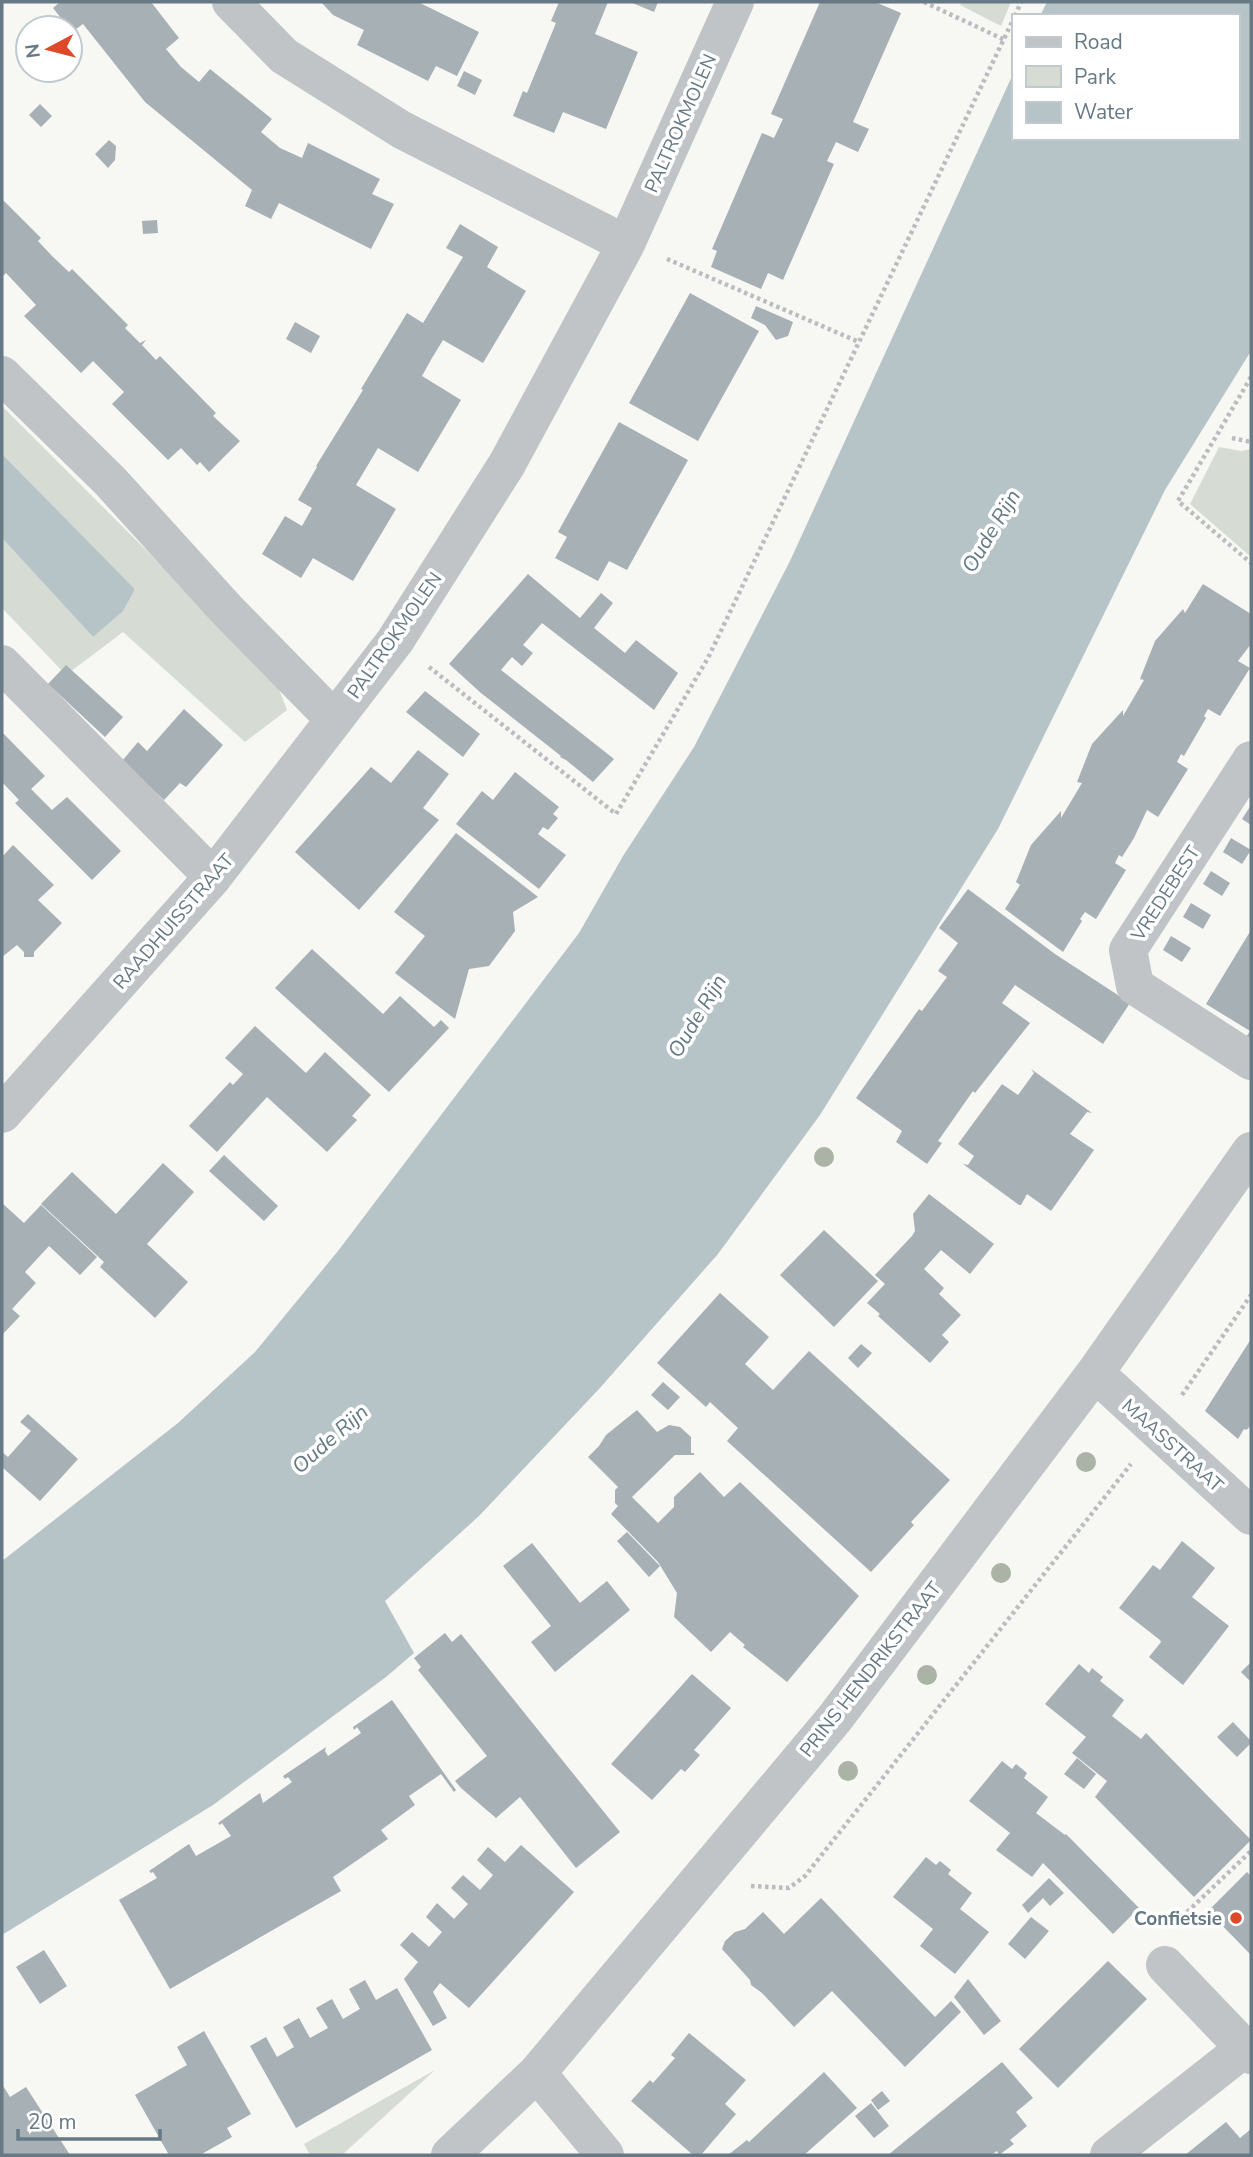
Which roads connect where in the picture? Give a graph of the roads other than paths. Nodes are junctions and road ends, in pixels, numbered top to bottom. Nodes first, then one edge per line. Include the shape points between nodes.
1 (232, 2) edge
2 (735, 2) edge
3 (626, 244) junction
4 (2, 375) edge
5 (2, 664) edge
6 (334, 719) junction
7 (1251, 760) edge
8 (213, 877) junction
9 (1251, 1061) edge
10 (2, 1114) edge
11 (1251, 1151) edge
12 (1095, 1373) junction
13 (1251, 1516) edge
14 (1165, 1965) dead end
15 (1248, 2052) edge
16 (537, 2073) junction
17 (450, 2155) edge
18 (605, 2155) edge
19 (1109, 2155) edge

1 - 3 street via 284,56 402,130
2 - 3 street, PALTROKMOLEN
3 - 6 street, PALTROKMOLEN via 507,464 395,641
4 - 6 street, PALTROKMOLEN via 110,481
5 - 8 street
6 - 8 street, RAADHUISSTRAAT
7 - 9 street, VREDEBEST via 1128,950 1135,986
8 - 10 street, RAADHUISSTRAAT
11 - 12 street, PRINS HENDRIKSTRAAT
12 - 13 street, MAASSTRAAT
12 - 16 street, PRINS HENDRIKSTRAAT via 835,1718
14 - 15 street
15 - 19 street
16 - 17 street, PRINS HENDRIKSTRAAT
16 - 18 street

